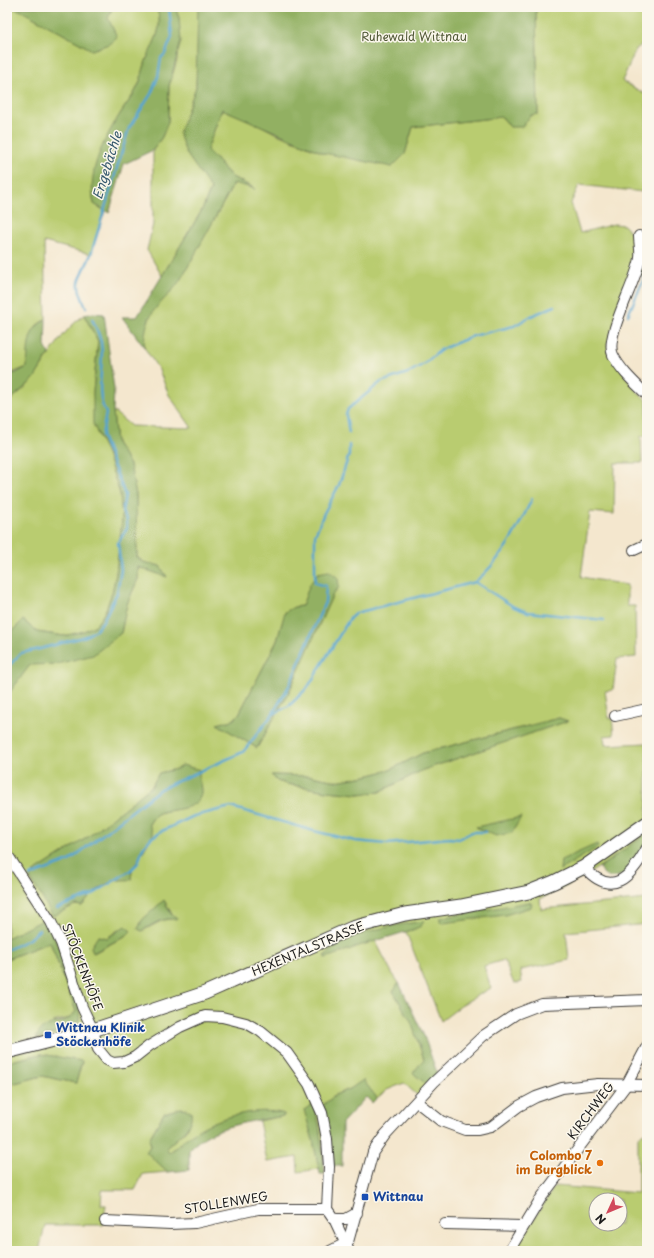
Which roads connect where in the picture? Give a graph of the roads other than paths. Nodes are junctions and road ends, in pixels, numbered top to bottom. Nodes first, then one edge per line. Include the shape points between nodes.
1 (638, 236) dead end
2 (647, 395) edge
3 (647, 544) edge
4 (634, 550) dead end
5 (647, 709) edge
6 (615, 716) dead end
7 (647, 823) edge
8 (647, 848) edge
9 (7, 854) edge
10 (584, 867) junction
11 (647, 1000) edge
12 (93, 1030) junction
13 (647, 1046) edge
14 (7, 1052) edge
15 (627, 1084) junction
16 (647, 1085) edge
17 (417, 1102) junction
18 (327, 1209) junction
19 (357, 1213) junction
20 (334, 1219) junction
21 (105, 1221) dead end
22 (445, 1224) dead end
23 (522, 1226) junction
24 (348, 1247) edge
25 (330, 1251) edge
26 (509, 1251) edge

1 - 2 street via 640,258 617,320 612,354 622,370
3 - 4 street
5 - 6 street
7 - 10 main road, HEXENTALSTRASSE
8 - 10 street via 627,877 616,883 597,878
9 - 12 street, STÖCKENHÖFE via 51,922
10 - 12 main road, HEXENTALSTRASSE via 529,892 468,905 405,914 352,928 205,992
11 - 17 street via 542,1004 516,1014 483,1036 455,1060
12 - 14 main road, HEXENTALSTRASSE
12 - 18 street, STÖCKENHÖFE via 101,1054 113,1063 135,1058 180,1027 205,1016 238,1020 260,1031 295,1063 309,1084 322,1113 329,1167
13 - 15 street, KIRCHWEG
15 - 16 street
15 - 17 street via 562,1088 519,1106 491,1128 478,1130 465,1130 441,1121
15 - 23 street, KIRCHWEG
17 - 19 street via 385,1135 373,1152
18 - 20 street
18 - 21 street, STOLLENWEG via 258,1209 195,1223
19 - 20 street via 346,1219
19 - 24 street
20 - 24 street
22 - 23 street
23 - 26 street, KIRCHWEG
24 - 25 street

